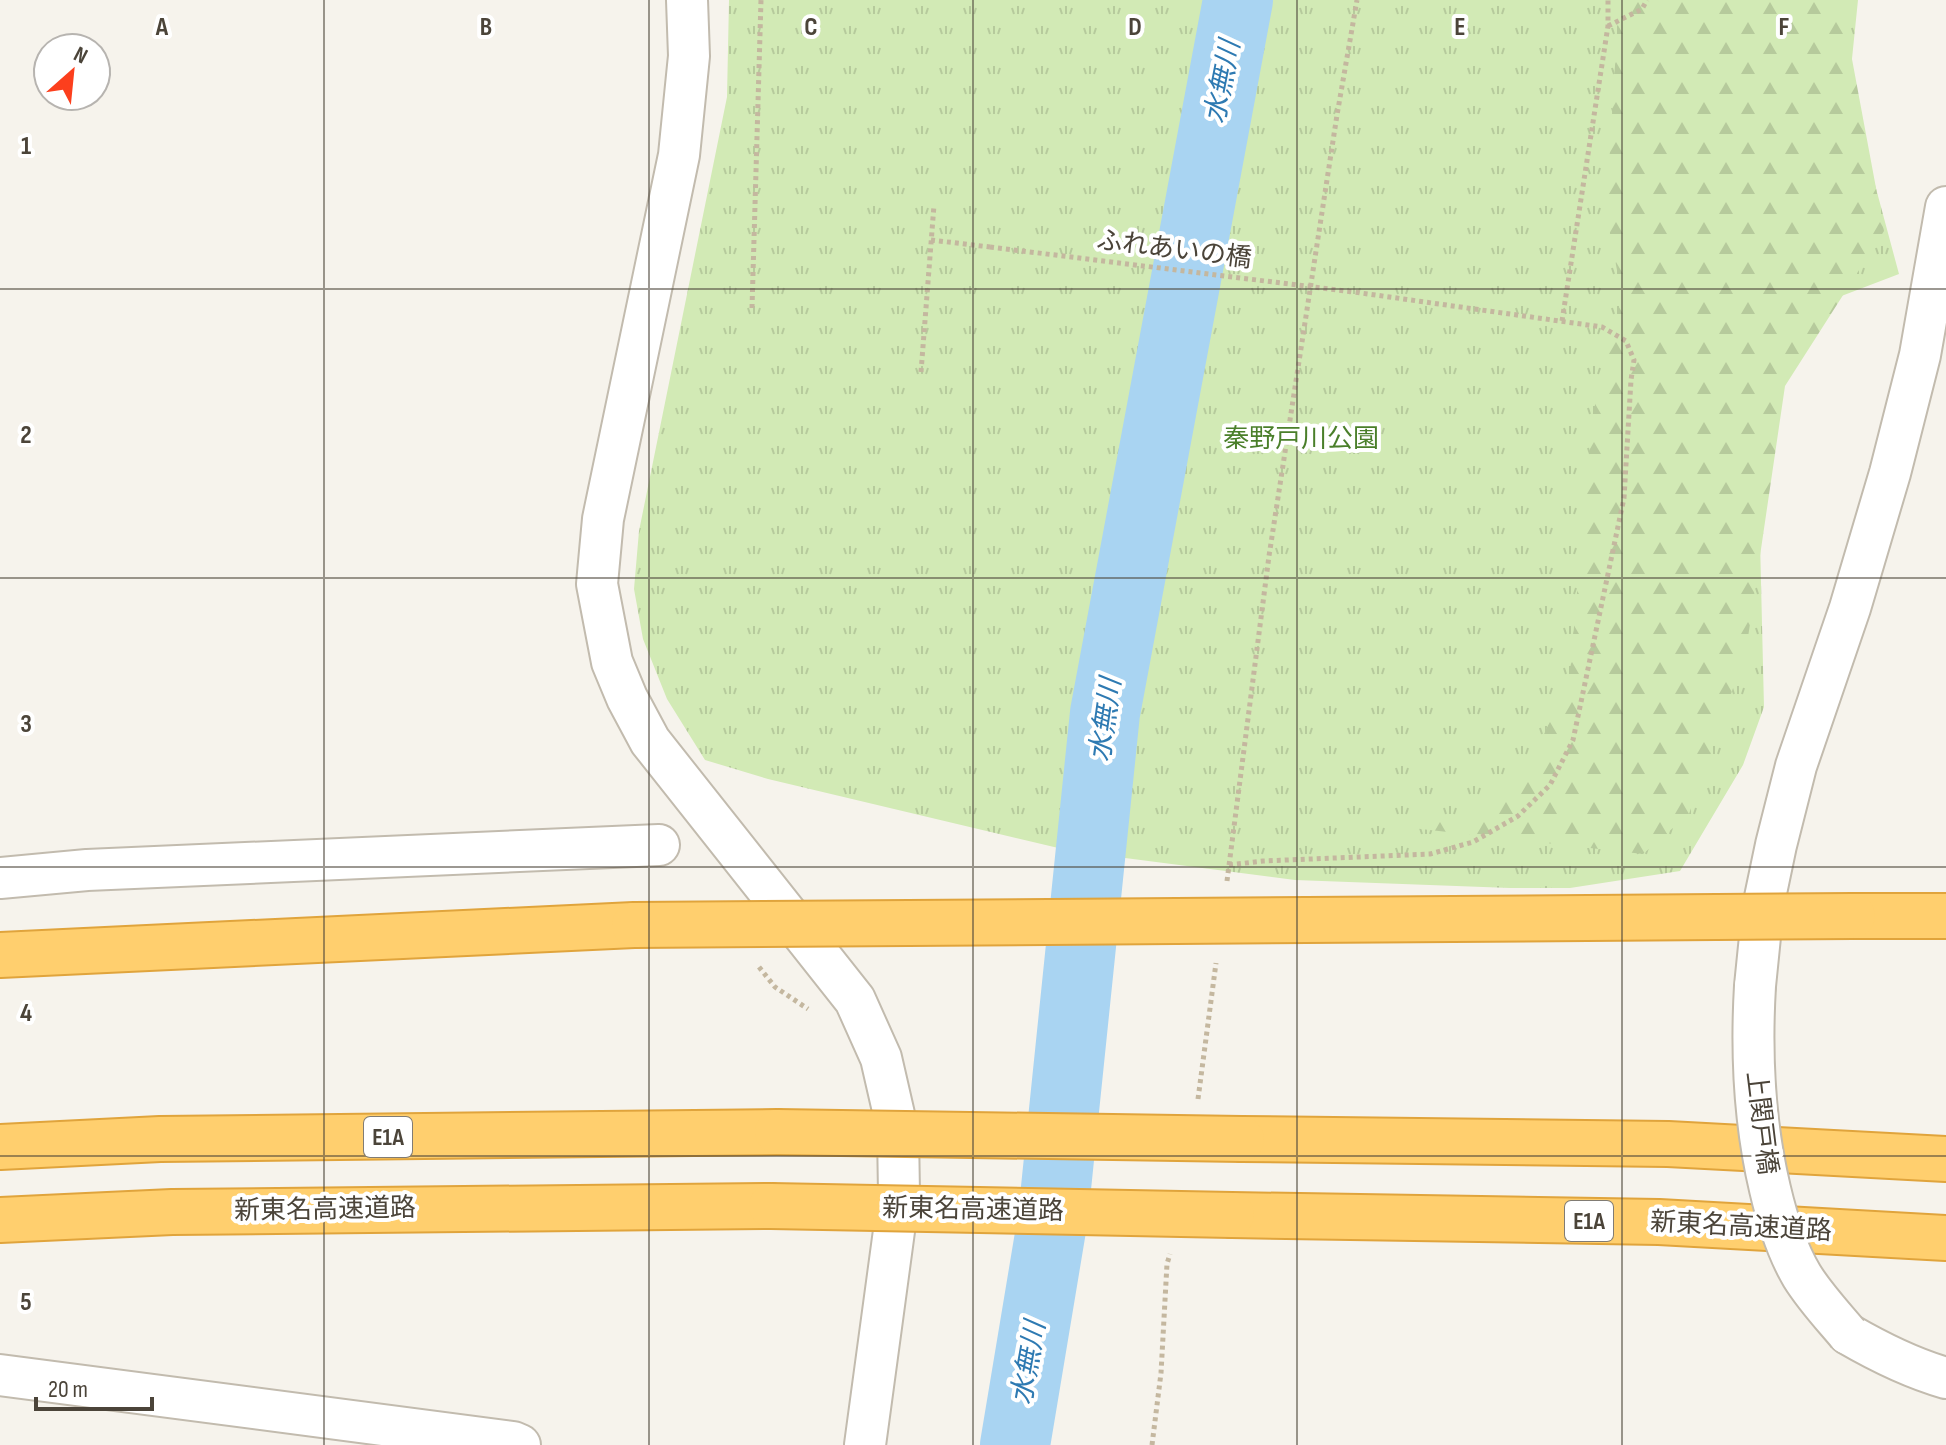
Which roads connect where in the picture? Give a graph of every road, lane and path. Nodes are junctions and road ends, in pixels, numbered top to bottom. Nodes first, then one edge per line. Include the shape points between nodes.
1 (687, 0) edge
2 (761, 0) edge
3 (1357, 0) edge
4 (1608, 0) edge
5 (1647, 0) edge
6 (1608, 26) junction
7 (934, 205) dead end
8 (1946, 207) edge
9 (931, 240) junction
10 (752, 308) dead end
11 (1562, 321) junction
12 (921, 372) dead end
13 (659, 845) dead end
14 (1229, 865) junction
15 (0, 878) edge
16 (1225, 895) dead end
17 (1946, 916) edge
18 (0, 955) edge
19 (1217, 956) dead end
20 (1199, 1092) dead end
21 (0, 1147) edge
22 (1946, 1159) edge
23 (0, 1220) edge
24 (1946, 1238) edge
25 (1167, 1264) dead end
26 (0, 1375) edge
27 (1946, 1378) edge
28 (520, 1445) edge
29 (865, 1445) edge
30 (1152, 1445) edge

1 - 29 street via 689,56 679,155 603,519 597,584 612,662 650,741 855,1000 881,1058 898,1132 899,1194
2 - 10 path
3 - 14 path via 1269,556
4 - 6 path
5 - 6 path via 1642,9
6 - 11 path
7 - 9 path
8 - 27 street, 上関戸橋, bridge via 1920,355 1890,473 1796,766 1776,845 1763,907 1753,1059 1763,1158 1775,1213 1801,1275 1848,1334
9 - 11 path, ふれあいの橋, bridge
9 - 12 path
11 - 14 path, ふれあいの橋 via 1602,327 1626,341 1634,360 1624,498 1573,740 1550,785 1518,816 1473,842 1430,854
13 - 15 street
14 - 16 path
17 - 18 highway, bridge via 634,925
19 - 20 path
21 - 22 highway, E1A, bridge via 160,1139 777,1132 1668,1144
23 - 24 highway, 新東名高速道路 / E1A, bridge via 172,1212 771,1206 1659,1222
25 - 30 path
26 - 28 street

